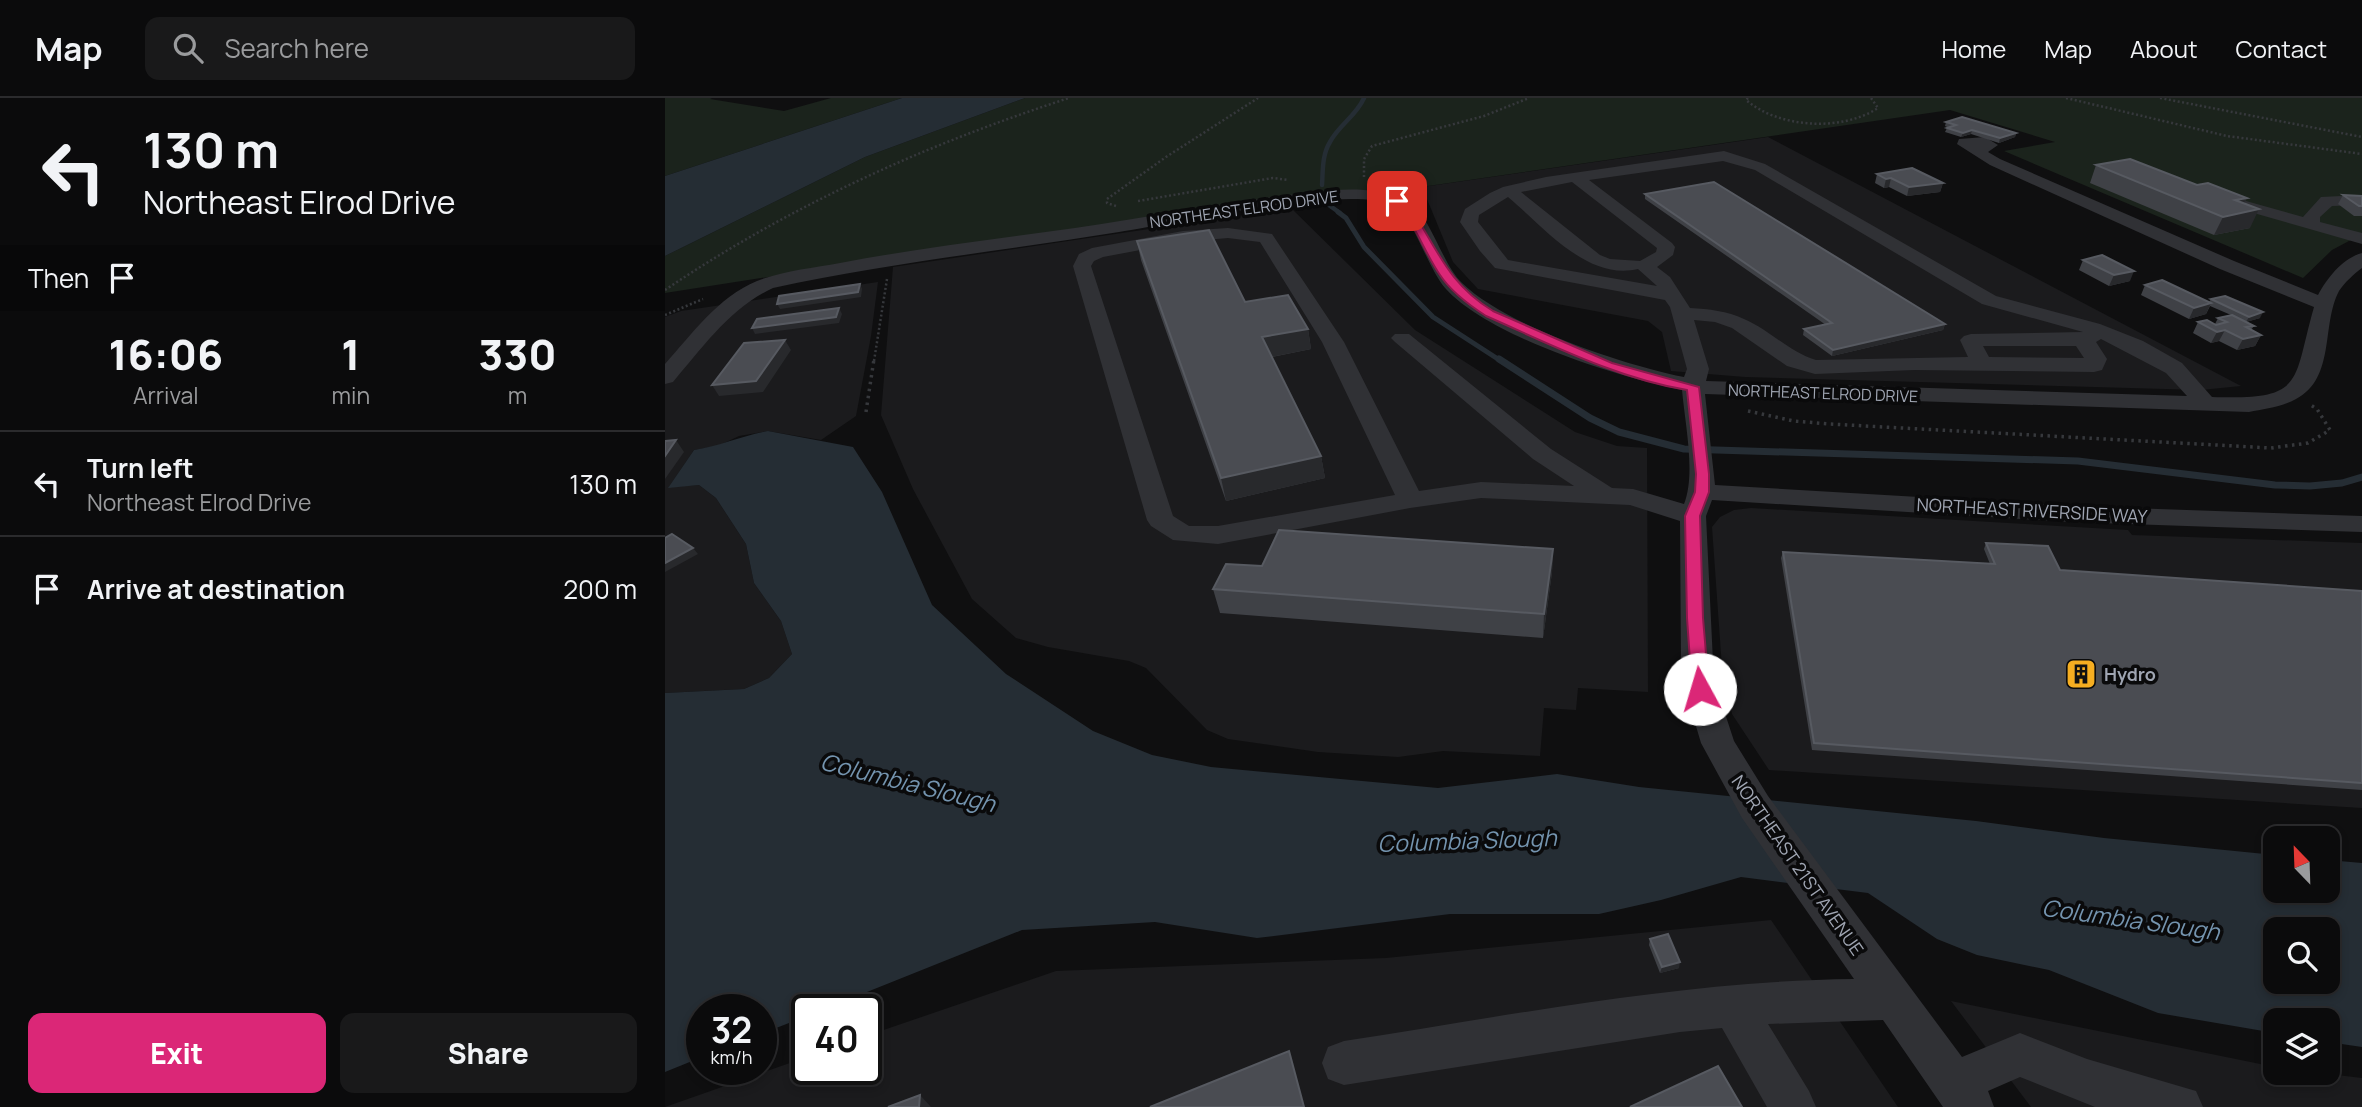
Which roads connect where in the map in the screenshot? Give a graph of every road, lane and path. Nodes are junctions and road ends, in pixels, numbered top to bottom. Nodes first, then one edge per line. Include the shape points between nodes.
1 (1069, 98) edge
2 (1258, 98) edge
3 (1529, 98) edge
4 (1748, 98) edge
5 (1871, 98) edge
6 (2066, 98) edge
7 (2161, 98) edge
8 (2362, 137) edge
9 (1977, 151) dead end
10 (2362, 155) edge
11 (1575, 177) junction
12 (1297, 185) dead end
13 (1358, 185) dead end
14 (1509, 190) junction
15 (2206, 194) edge
16 (2362, 200) edge
17 (1135, 202) dead end
18 (1120, 206) dead end
19 (2311, 225) junction
20 (2362, 239) edge
21 (2362, 259) edge
22 (891, 261) junction
23 (1645, 266) junction
24 (665, 290) edge
25 (712, 295) dead end
26 (1677, 304) junction
27 (2324, 304) junction
28 (665, 315) edge
29 (2092, 335) junction
30 (1402, 338) dead end
31 (665, 377) edge
32 (1693, 387) junction
33 (2290, 394) junction
34 (2206, 404) junction
35 (1744, 410) dead end
36 (866, 412) dead end
37 (1699, 494) junction
38 (1606, 495) junction
39 (1410, 500) junction
40 (2362, 524) edge
41 (1889, 992) junction
42 (1733, 1006) junction
43 (1343, 1063) dead end
44 (2098, 1094) edge
45 (1963, 1095) edge
46 (1793, 1107) edge
47 (2180, 1107) edge

1 - 24 path via 951,138 870,172 740,241
2 - 18 path via 1107,199 1109,205
3 - 13 path via 1484,116 1372,146 1364,159 1365,177
4 - 5 path via 1752,107 1762,112 1829,123 1871,115 1878,108
6 - 10 path via 2227,136
7 - 8 path
9 - 27 street
11 - 14 street
11 - 23 street via 1666,247 1664,255
11 - 29 street via 1724,156 1760,167 1989,300
12 - 17 path via 1273,178
14 - 23 street via 1593,259 1607,265
14 - 26 street via 1471,213 1469,222 1502,264
15 - 19 street
16 - 19 street via 2327,201 2312,216
19 - 20 street
21 - 27 street via 2336,282
22 - 31 street, NORTHEAST ELROD DRIVE via 749,290
22 - 32 street, NORTHEAST ELROD DRIVE via 1319,197 1377,196 1405,205 1445,275 1472,303 1608,366
22 - 36 path
23 - 26 street via 1663,281
25 - 28 path
26 - 29 street via 1739,324 1795,361 1815,367 2094,365 2096,359 2086,346
26 - 32 street, NORTHEAST 21ST AVENUE via 1698,369
27 - 33 street via 2311,369
29 - 34 street via 2136,346 2174,368
30 - 38 street via 1542,454
32 - 34 street, NORTHEAST ELROD DRIVE
32 - 37 street, NORTHEAST 21ST AVENUE
33 - 34 street, NORTHEAST ELROD DRIVE via 2249,405
33 - 35 path via 2317,410 2330,430 2293,448 1829,424
37 - 38 street, NORTHEAST RIVERSIDE WAY
37 - 40 street, NORTHEAST RIVERSIDE WAY
37 - 41 street, NORTHEAST 21ST AVENUE via 1697,662 1710,723 1749,799
38 - 39 street, NORTHEAST RIVERSIDE WAY via 1481,490
39 - 39 street, NORTHEAST RIVERSIDE WAY via 1333,342 1266,238 1226,232 1098,252 1086,258 1082,266 1161,520 1183,534 1219,535
41 - 42 street
41 - 45 street, NORTHEAST 21ST AVENUE
42 - 43 street
42 - 46 street
44 - 45 street via 2020,1055
44 - 47 street

